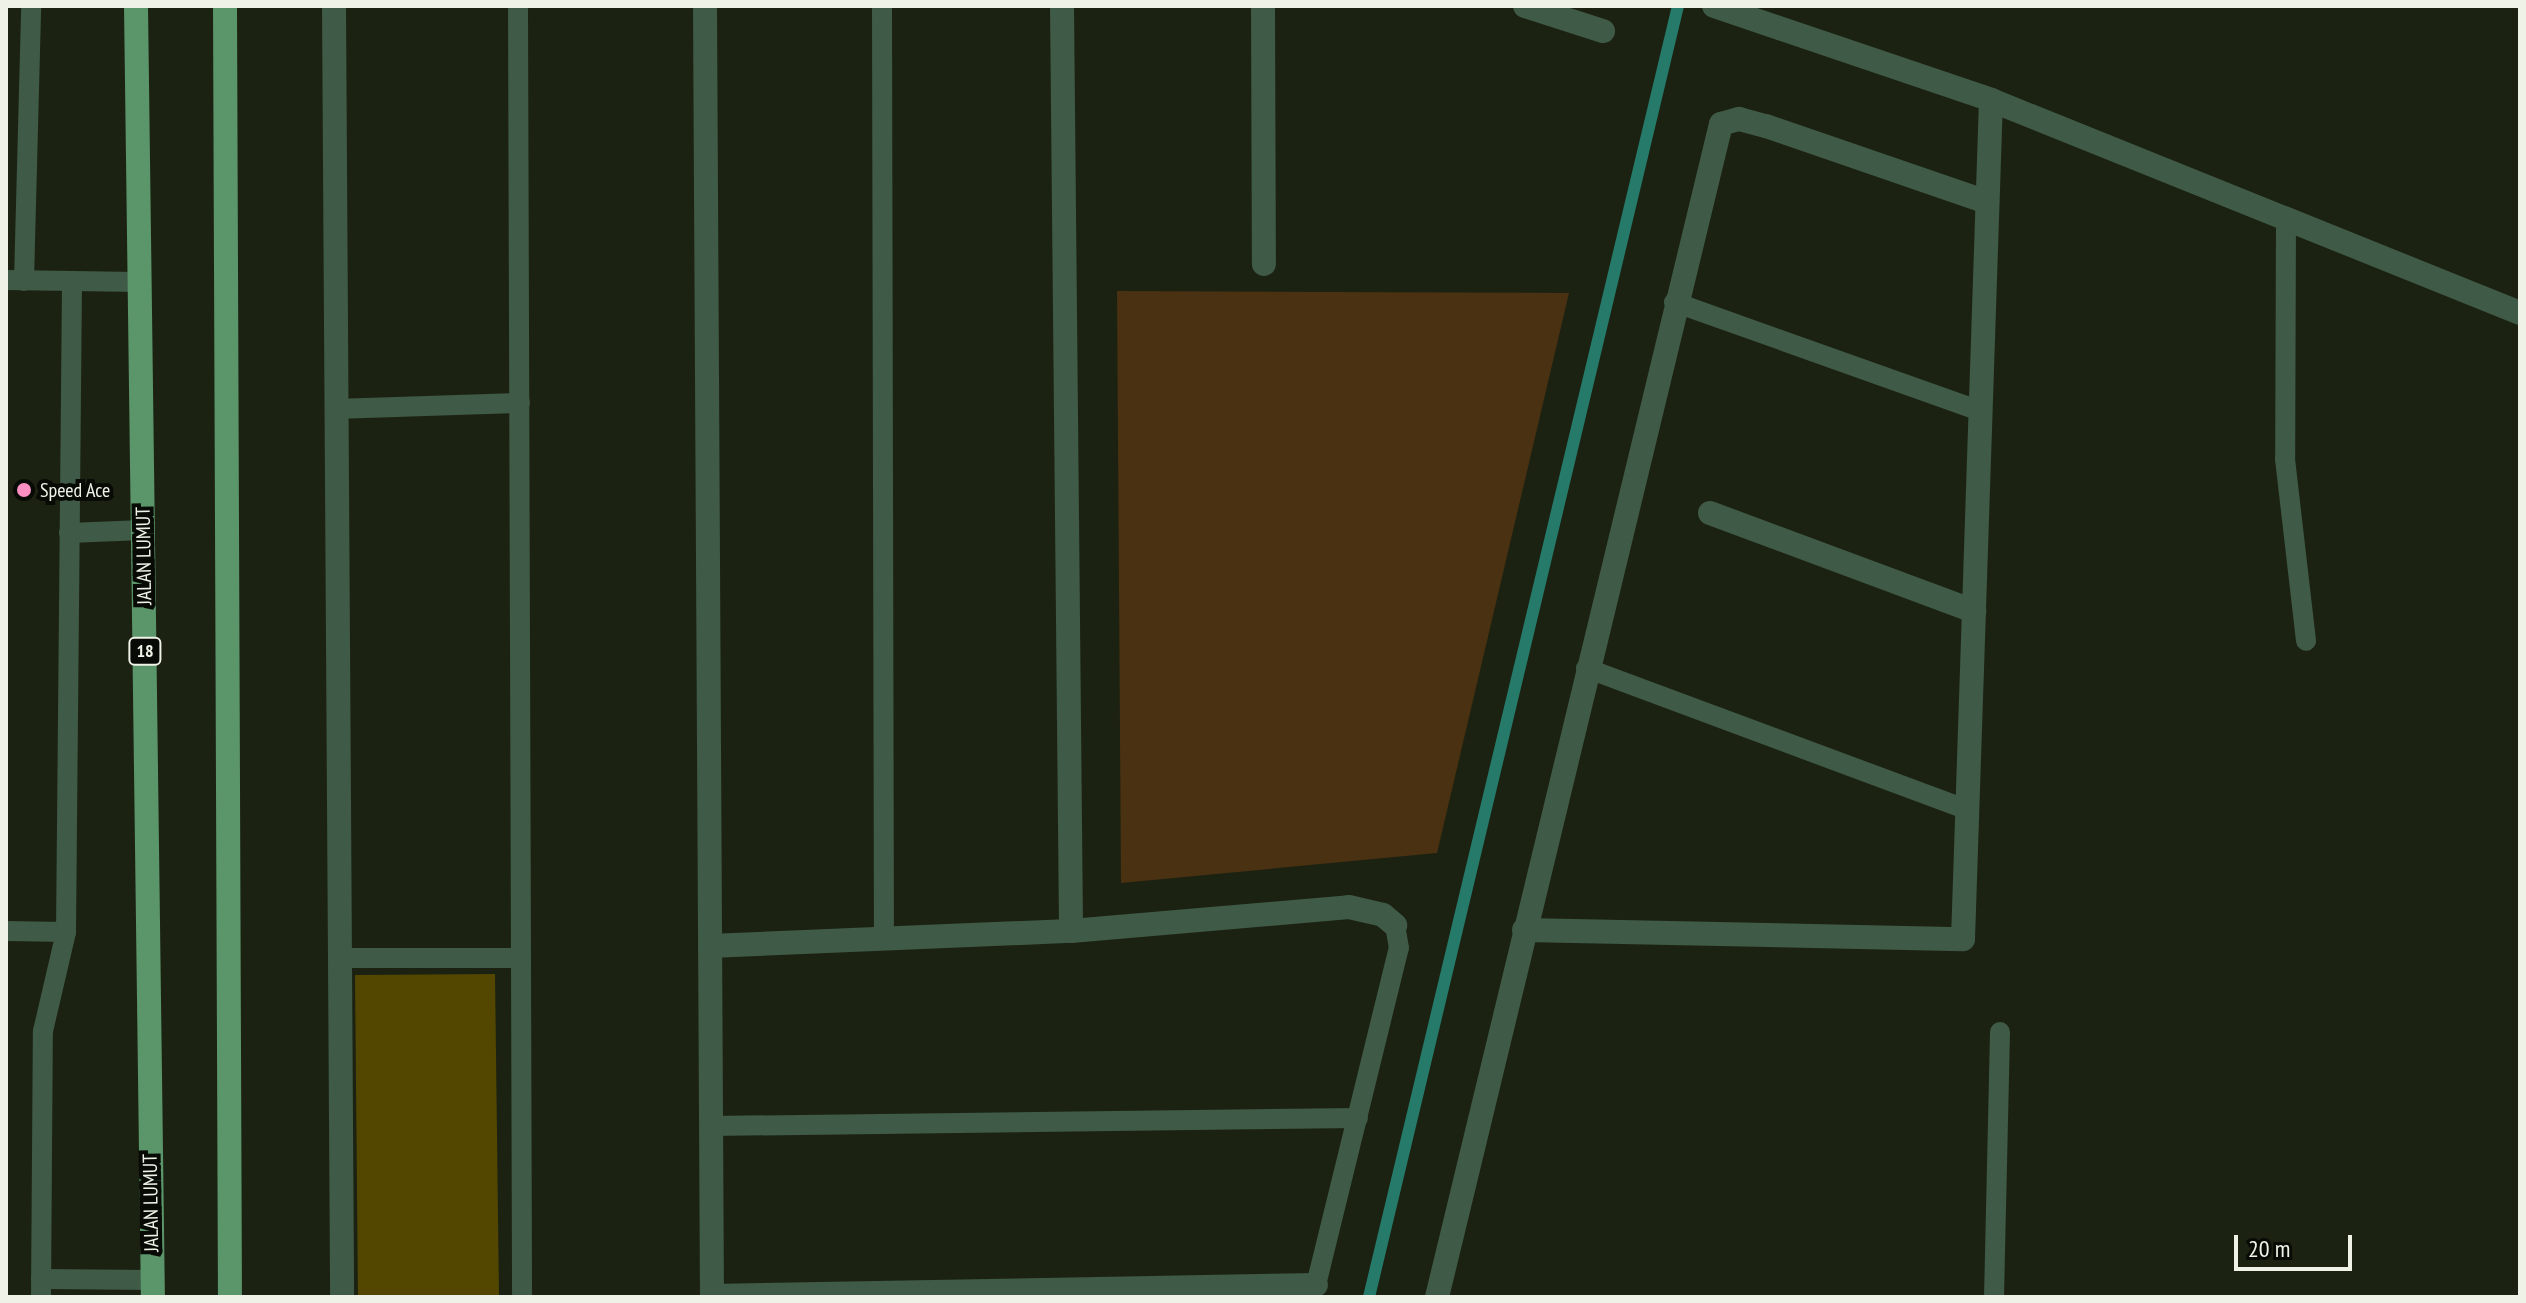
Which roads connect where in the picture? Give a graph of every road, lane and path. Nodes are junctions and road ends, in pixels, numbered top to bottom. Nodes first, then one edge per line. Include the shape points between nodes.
1 (31, 6) edge
2 (136, 6) edge
3 (225, 6) edge
4 (334, 6) edge
5 (518, 6) edge
6 (705, 6) edge
7 (882, 6) edge
8 (1062, 6) edge
9 (1263, 6) edge
10 (1525, 6) edge
11 (1714, 6) edge
12 (1603, 31) dead end
13 (1991, 100) junction
14 (1987, 202) junction
15 (2286, 219) junction
16 (1264, 264) dead end
17 (15, 280) edge
18 (72, 281) junction
19 (139, 282) junction
20 (1674, 302) junction
21 (2518, 316) edge
22 (520, 403) junction
23 (335, 409) junction
24 (1980, 411) junction
25 (1710, 513) dead end
26 (143, 530) junction
27 (69, 533) junction
28 (1974, 611) junction
29 (2306, 641) dead end
30 (1586, 668) junction
31 (1968, 810) junction
32 (1395, 925) joint
33 (1524, 930) junction
34 (6, 931) edge
35 (1071, 931) junction
36 (66, 932) junction
37 (884, 937) junction
38 (710, 946) junction
39 (341, 958) junction
40 (519, 958) junction
41 (2000, 1032) dead end
42 (1358, 1118) junction
43 (712, 1126) junction
44 (1316, 1285) joint
45 (41, 1288) edge
46 (152, 1288) edge
47 (230, 1297) edge
48 (342, 1297) edge
49 (522, 1297) edge
50 (712, 1297) edge
51 (1437, 1297) edge
52 (1994, 1297) edge

1 - 17 lane
2 - 19 main road, JALAN LUMUT / 18
3 - 47 main road
4 - 23 street
5 - 22 lane
6 - 38 street
7 - 37 lane
8 - 35 street
9 - 16 street
10 - 12 street
11 - 13 street
13 - 14 street
13 - 15 street
14 - 20 street via 1766,126 1731,120 1718,131
14 - 24 street
15 - 21 street
15 - 29 lane via 2285,459
17 - 18 lane
18 - 19 lane
18 - 27 lane
19 - 26 main road, JALAN LUMUT / 18
20 - 24 lane
20 - 30 street
22 - 23 lane
22 - 40 lane
23 - 39 street
24 - 28 street
25 - 28 street
26 - 27 lane
26 - 46 main road, JALAN LUMUT / 18
27 - 36 lane
28 - 31 street
30 - 31 lane
30 - 33 street
31 - 33 street via 1963,939
32 - 35 street via 1383,915 1349,907
32 - 42 lane via 1399,948
33 - 51 street
34 - 36 lane
35 - 37 street
36 - 45 lane via 43,1031
37 - 38 street
38 - 43 street
39 - 40 lane
39 - 48 street
40 - 49 lane
41 - 52 lane
42 - 43 lane
42 - 44 lane
43 - 50 street
44 - 50 street
45 - 46 lane

